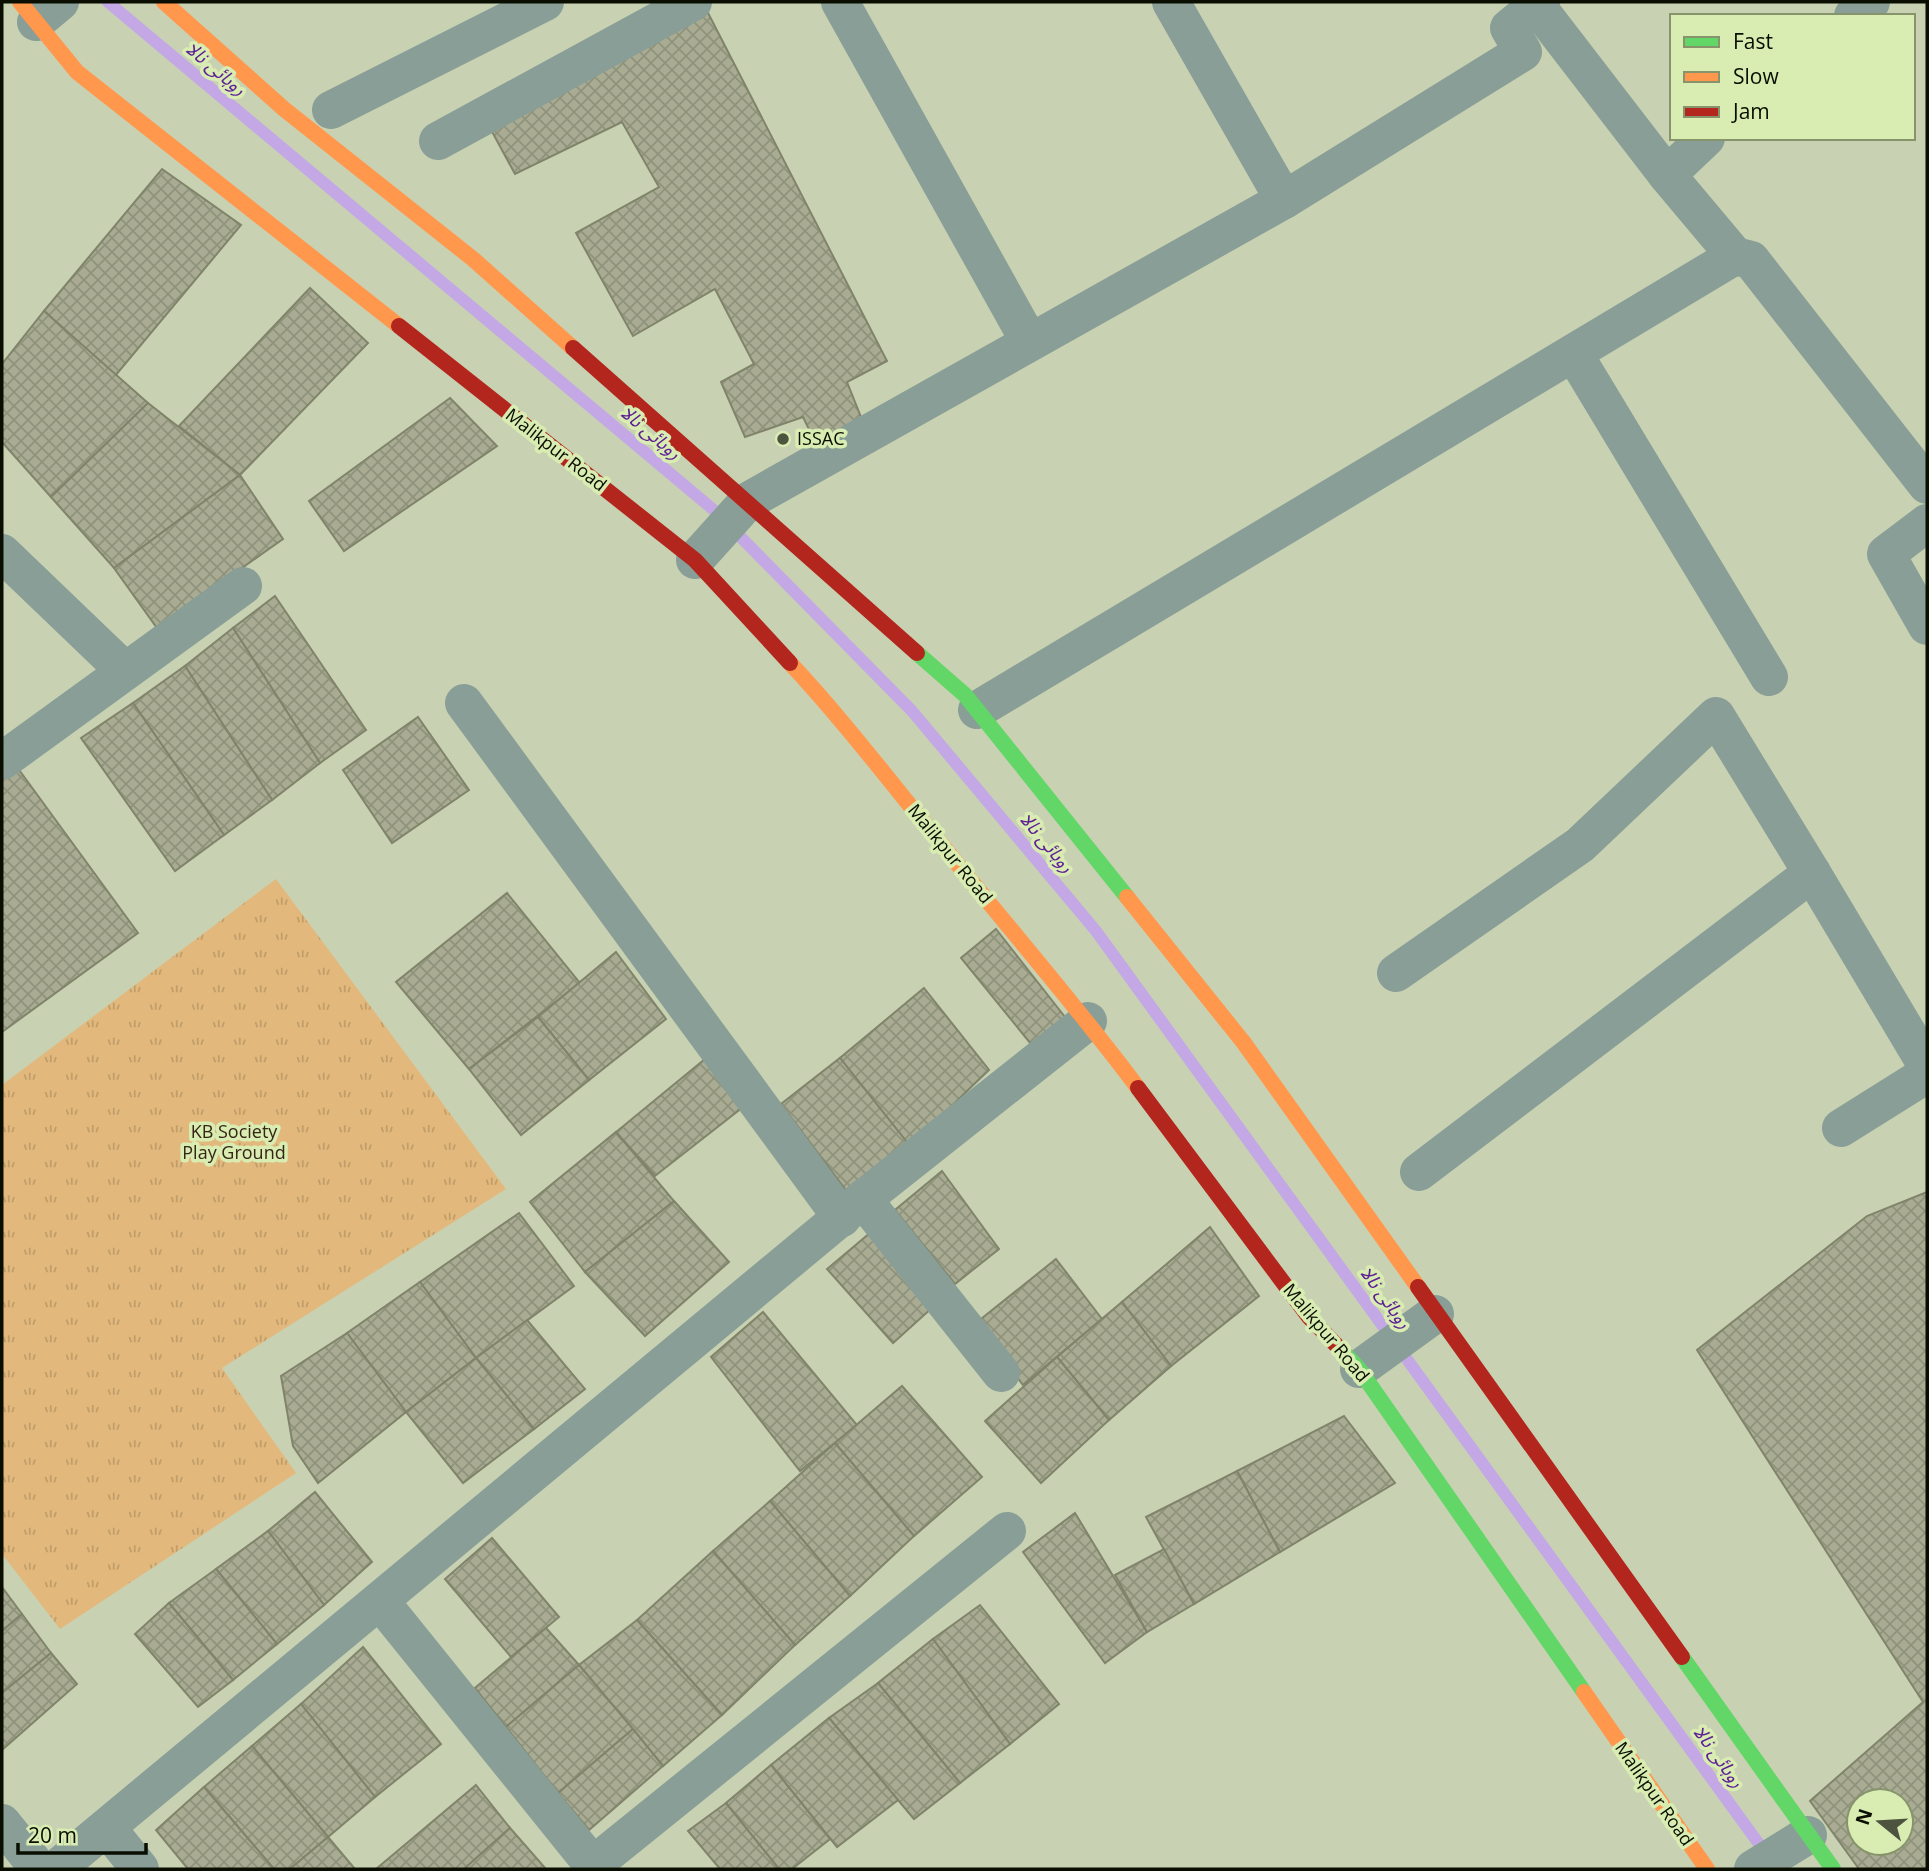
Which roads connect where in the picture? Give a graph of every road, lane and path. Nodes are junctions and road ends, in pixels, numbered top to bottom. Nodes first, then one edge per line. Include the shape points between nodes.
1 (164, 2) edge
2 (545, 2) edge
3 (693, 2) edge
4 (840, 2) edge
5 (1171, 2) edge
6 (1871, 2) edge
7 (39, 8) edge
8 (1520, 9) edge
9 (1856, 14) edge
10 (331, 110) dead end
11 (1704, 140) edge
12 (438, 141) dead end
13 (1667, 175) junction
14 (1284, 201) junction
15 (1735, 256) junction
16 (1029, 341) junction
17 (1574, 354) junction
18 (1927, 485) edge
19 (748, 501) junction
20 (1927, 523) edge
21 (2, 553) edge
22 (701, 553) junction
23 (243, 586) dead end
24 (1927, 626) edge
25 (125, 671) junction
26 (1769, 677) dead end
27 (464, 703) dead end
28 (977, 710) junction
29 (2, 761) edge
30 (1812, 873) junction
31 (1396, 973) dead end
32 (1088, 1021) junction
33 (1927, 1066) edge
34 (1927, 1074) edge
35 (1841, 1128) dead end
36 (1419, 1172) dead end
37 (853, 1208) junction
38 (1428, 1319) junction
39 (1369, 1362) junction
40 (1001, 1373) dead end
41 (1007, 1531) dead end
42 (380, 1601) junction
43 (2, 1823) edge
44 (107, 1828) junction
45 (1799, 1840) junction
46 (594, 1867) edge
47 (39, 1869) edge
48 (56, 1869) edge
49 (140, 1869) edge
50 (1707, 1869) edge
51 (1753, 1869) edge
52 (1833, 1869) edge

1 - 19 street via 284,110 473,259
2 - 10 street
3 - 12 street
4 - 16 street
5 - 14 street
6 - 9 street
7 - 22 street, Malikpur Road via 77,72
8 - 13 street
8 - 14 street via 1524,52
11 - 13 street
13 - 15 street
14 - 16 street
15 - 17 street
15 - 18 street via 1751,260
16 - 19 street
17 - 26 street
17 - 28 street
19 - 22 street
19 - 28 street
20 - 24 street via 1886,554
21 - 25 street
22 - 32 street, Malikpur Road
23 - 25 street
25 - 29 street
27 - 37 street
28 - 38 street via 1244,1043
30 - 31 street via 1717,716 1580,845
30 - 33 street
30 - 36 street
32 - 37 street
32 - 39 street, Malikpur Road via 1309,1317
34 - 35 street
37 - 40 street
37 - 42 street
38 - 39 street
38 - 45 street
39 - 50 street, Malikpur Road
41 - 46 street
42 - 44 street
42 - 46 street
43 - 47 street
44 - 48 street
44 - 49 street
45 - 51 street
45 - 52 street

